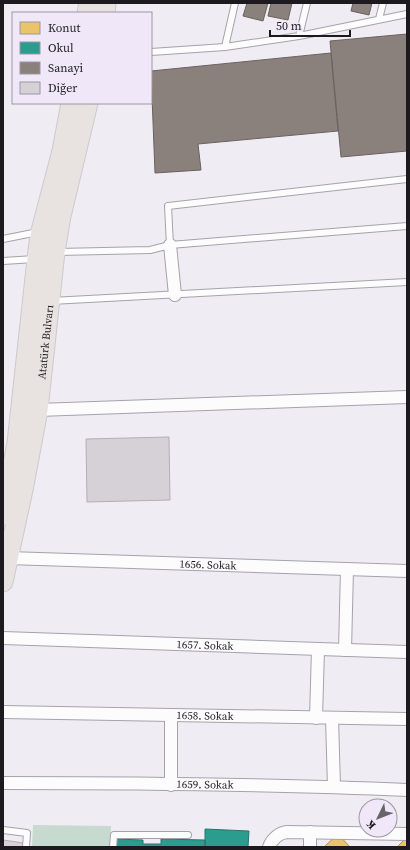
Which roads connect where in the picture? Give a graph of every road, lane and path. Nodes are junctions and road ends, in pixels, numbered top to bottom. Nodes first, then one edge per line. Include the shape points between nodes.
1 (235, 3) edge
2 (306, 3) edge
3 (383, 3) edge
4 (407, 14) edge
5 (379, 19) junction
6 (299, 36) junction
7 (225, 47) junction
8 (152, 52) edge
9 (71, 104) edge
10 (88, 104) edge
11 (407, 179) edge
12 (407, 226) edge
13 (41, 231) junction
14 (3, 239) edge
15 (170, 246) junction
16 (43, 254) junction
17 (3, 261) edge
18 (407, 282) edge
19 (175, 295) junction
20 (50, 302) junction
21 (407, 397) edge
22 (38, 410) junction
23 (3, 516) edge
24 (8, 558) junction
25 (347, 569) junction
26 (407, 571) edge
27 (3, 582) edge
28 (3, 638) edge
29 (318, 649) junction
30 (345, 650) junction
31 (407, 652) edge
32 (3, 712) edge
33 (171, 716) junction
34 (316, 718) junction
35 (332, 718) junction
36 (407, 719) edge
37 (3, 783) edge
38 (171, 785) junction
39 (334, 787) junction
40 (407, 790) edge
41 (3, 830) edge
42 (310, 832) junction
43 (407, 834) edge
44 (188, 835) dead end
45 (26, 847) edge
46 (113, 847) edge
47 (269, 847) edge
48 (310, 847) edge

1 - 7 lane
2 - 6 lane
3 - 5 lane
4 - 5 lane
5 - 6 lane
6 - 7 lane
7 - 8 lane
9 - 13 main road, Atatürk Bulvarı via 62,151
10 - 16 main road, Atatürk Bulvarı via 61,216
11 - 15 lane via 168,206
12 - 15 lane
13 - 14 lane
13 - 16 main road, Atatürk Bulvarı
15 - 16 lane via 150,250
15 - 19 street
16 - 17 lane
16 - 20 main road, Atatürk Bulvarı
16 - 23 main road, Atatürk Bulvarı via 18,436
18 - 19 lane
19 - 20 lane
20 - 22 main road, Atatürk Bulvarı
21 - 22 street
22 - 24 main road, Atatürk Bulvarı
24 - 25 street, 1656. Sokak
24 - 27 main road, Atatürk Bulvarı
25 - 26 street, 1656. Sokak
25 - 30 street
28 - 29 street, 1657. Sokak
29 - 30 street, 1657. Sokak
29 - 34 street
30 - 31 street, 1657. Sokak
32 - 33 street, 1658. Sokak
33 - 34 street, 1658. Sokak
33 - 38 street
34 - 35 street, 1658. Sokak
35 - 36 street, 1658. Sokak
35 - 39 street
37 - 38 street, 1659. Sokak
38 - 39 street, 1659. Sokak
39 - 40 street, 1659. Sokak
41 - 45 lane via 27,833
42 - 43 street
42 - 47 street via 283,833 275,838
42 - 48 street
44 - 46 lane via 114,835

